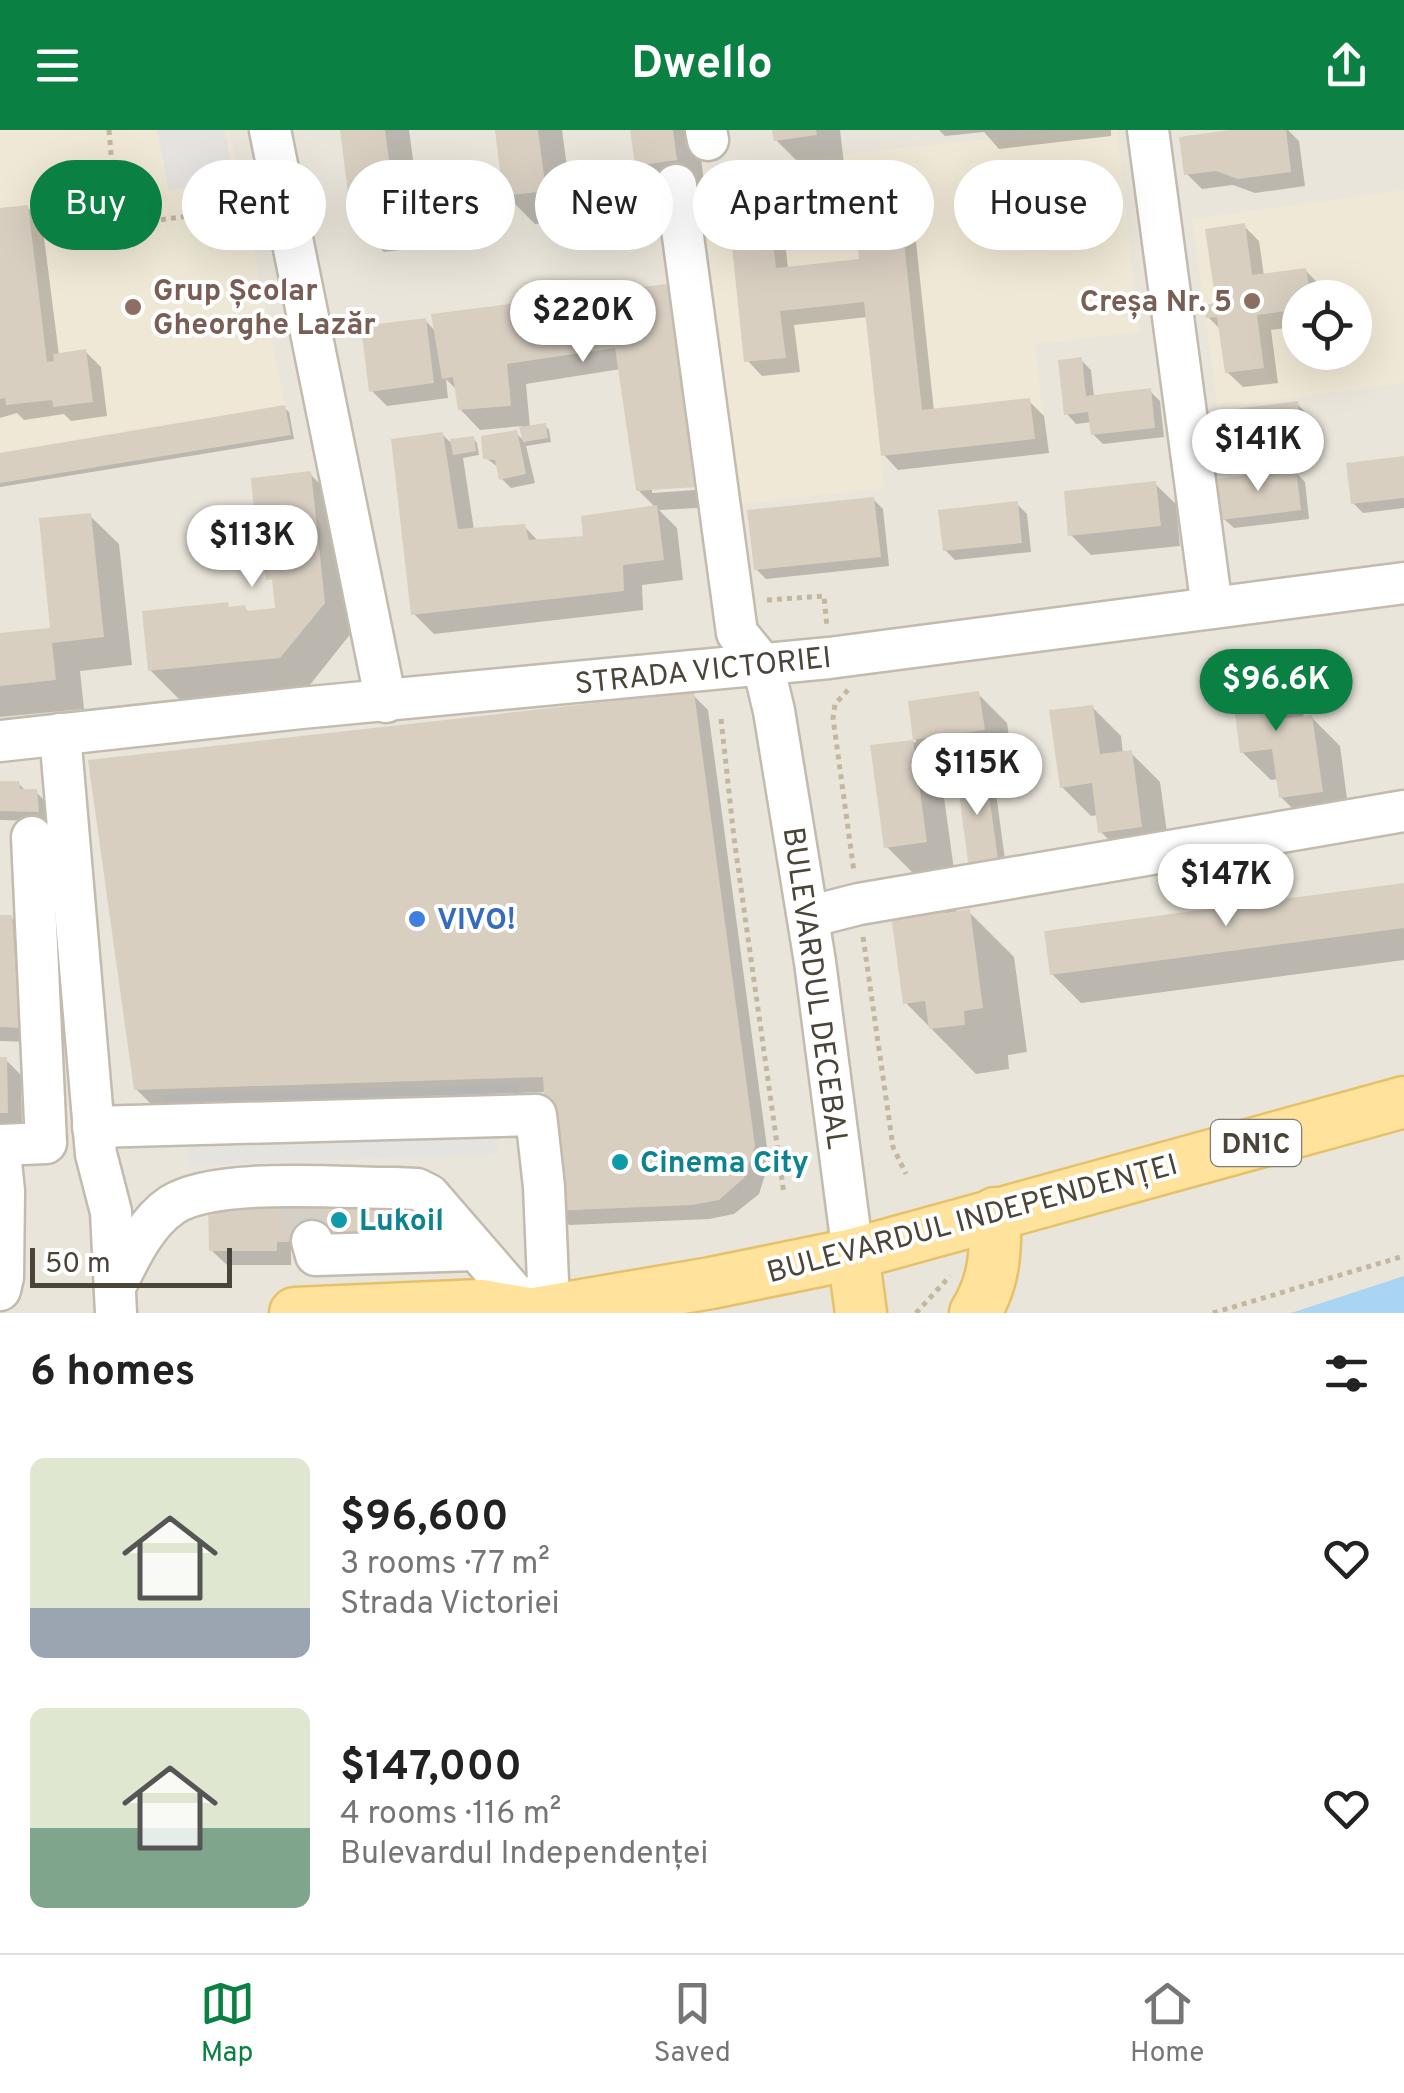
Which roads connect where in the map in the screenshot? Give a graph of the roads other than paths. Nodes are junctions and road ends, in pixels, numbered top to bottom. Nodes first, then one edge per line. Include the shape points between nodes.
1 (270, 130) edge
2 (1148, 130) edge
3 (676, 185) dead end
4 (1404, 583) edge
5 (1212, 608) junction
6 (763, 665) junction
7 (386, 702) junction
8 (60, 734) junction
9 (0, 741) edge
10 (1404, 811) edge
11 (32, 837) dead end
12 (808, 917) junction
13 (1404, 1102) edge
14 (94, 1128) junction
15 (0, 1144) edge
16 (0, 1152) edge
17 (995, 1213) junction
18 (312, 1241) dead end
19 (475, 1250) junction
20 (854, 1254) junction
21 (0, 1290) edge
22 (115, 1300) edge
23 (296, 1313) edge
24 (531, 1313) edge
25 (861, 1313) edge
26 (975, 1313) edge

1 - 7 street
2 - 5 street
3 - 6 street via 737,632
4 - 5 street, STRADA VICTORIEI
5 - 6 street, STRADA VICTORIEI
6 - 7 street, STRADA VICTORIEI
6 - 12 street, BULEVARDUL DECEBAL
7 - 8 street, STRADA VICTORIEI
8 - 9 street, STRADA VICTORIEI
8 - 14 street
10 - 12 street
11 - 15 street via 46,1143
12 - 20 street, BULEVARDUL DECEBAL
13 - 17 main road, BULEVARDUL INDEPENDENȚEI / DN1C
14 - 22 street via 111,1212
14 - 24 street via 536,1115 548,1282
16 - 21 street
17 - 20 main road, BULEVARDUL INDEPENDENȚEI / DN1C
17 - 26 main road via 996,1260
18 - 19 street via 316,1255
19 - 22 street via 441,1206 417,1189 206,1191 170,1206 130,1255
19 - 24 street
20 - 24 main road, BULEVARDUL INDEPENDENȚEI / DN1C
20 - 25 main road, BULEVARDUL DECEBAL
23 - 24 main road, BULEVARDUL INDEPENDENȚEI / DN1C via 481,1305

